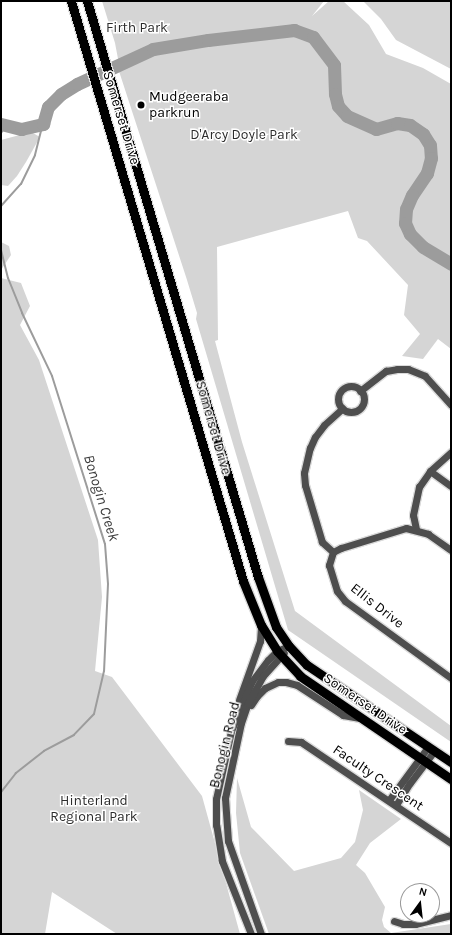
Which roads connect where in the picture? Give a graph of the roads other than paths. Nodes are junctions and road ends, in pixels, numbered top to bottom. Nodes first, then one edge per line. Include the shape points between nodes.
1 (72, 1) edge
2 (87, 1) edge
3 (184, 328) junction
4 (170, 332) junction
5 (360, 390) junction
6 (451, 405) edge
7 (343, 408) junction
8 (451, 452) edge
9 (430, 471) junction
10 (451, 486) edge
11 (416, 529) junction
12 (451, 550) edge
13 (333, 552) junction
14 (261, 625) junction
15 (289, 646) junction
16 (279, 654) junction
17 (451, 678) edge
18 (360, 718) junction
19 (231, 731) junction
20 (240, 733) junction
21 (288, 740) dead end
22 (432, 749) junction
23 (423, 760) junction
24 (451, 762) edge
25 (451, 779) edge
26 (389, 800) junction
27 (396, 805) junction
28 (228, 841) junction
29 (451, 843) edge
30 (238, 903) junction
31 (451, 915) edge
32 (394, 922) dead end
33 (251, 934) edge
34 (260, 934) edge

1 - 4 main road, Somerset Drive
2 - 3 main road, Somerset Drive
3 - 4 main road
3 - 15 main road, Somerset Drive via 267,605 276,627
4 - 14 main road, Somerset Drive via 243,581
5 - 6 street via 386,371 408,369 425,376
5 - 7 street via 350,387 343,389 339,400
5 - 7 street via 364,399 361,407 354,412
7 - 13 street via 315,437 304,474 322,542
8 - 9 street
9 - 10 street
9 - 11 street via 419,487 413,515
11 - 12 street
11 - 13 street via 406,528
13 - 17 street, Ellis Drive via 329,565 337,591 346,601
14 - 16 main road, Somerset Drive
14 - 19 street via 260,641 234,713
15 - 16 street, Bonogin Road
15 - 22 main road, Somerset Drive via 307,664 330,681
16 - 18 main road, Somerset Drive via 305,680
16 - 19 street, Bonogin Road via 259,670 252,681
16 - 20 street, Bonogin Road via 252,695
18 - 20 street via 343,715 297,685 278,682 265,688 257,696
18 - 23 main road, Somerset Drive
19 - 30 street, Bonogin Road via 218,786 216,825 222,861
20 - 28 street, Bonogin Road via 225,798
21 - 26 street, Faculty Crescent via 301,742
22 - 23 street
22 - 24 main road, Somerset Drive
23 - 25 main road, Somerset Drive
23 - 26 street
23 - 27 street
26 - 27 street, Faculty Crescent
27 - 29 street, Faculty Crescent
28 - 30 street via 228,855 243,897
28 - 34 street, Bonogin Road
30 - 33 street, Bonogin Road
31 - 32 street via 415,924

